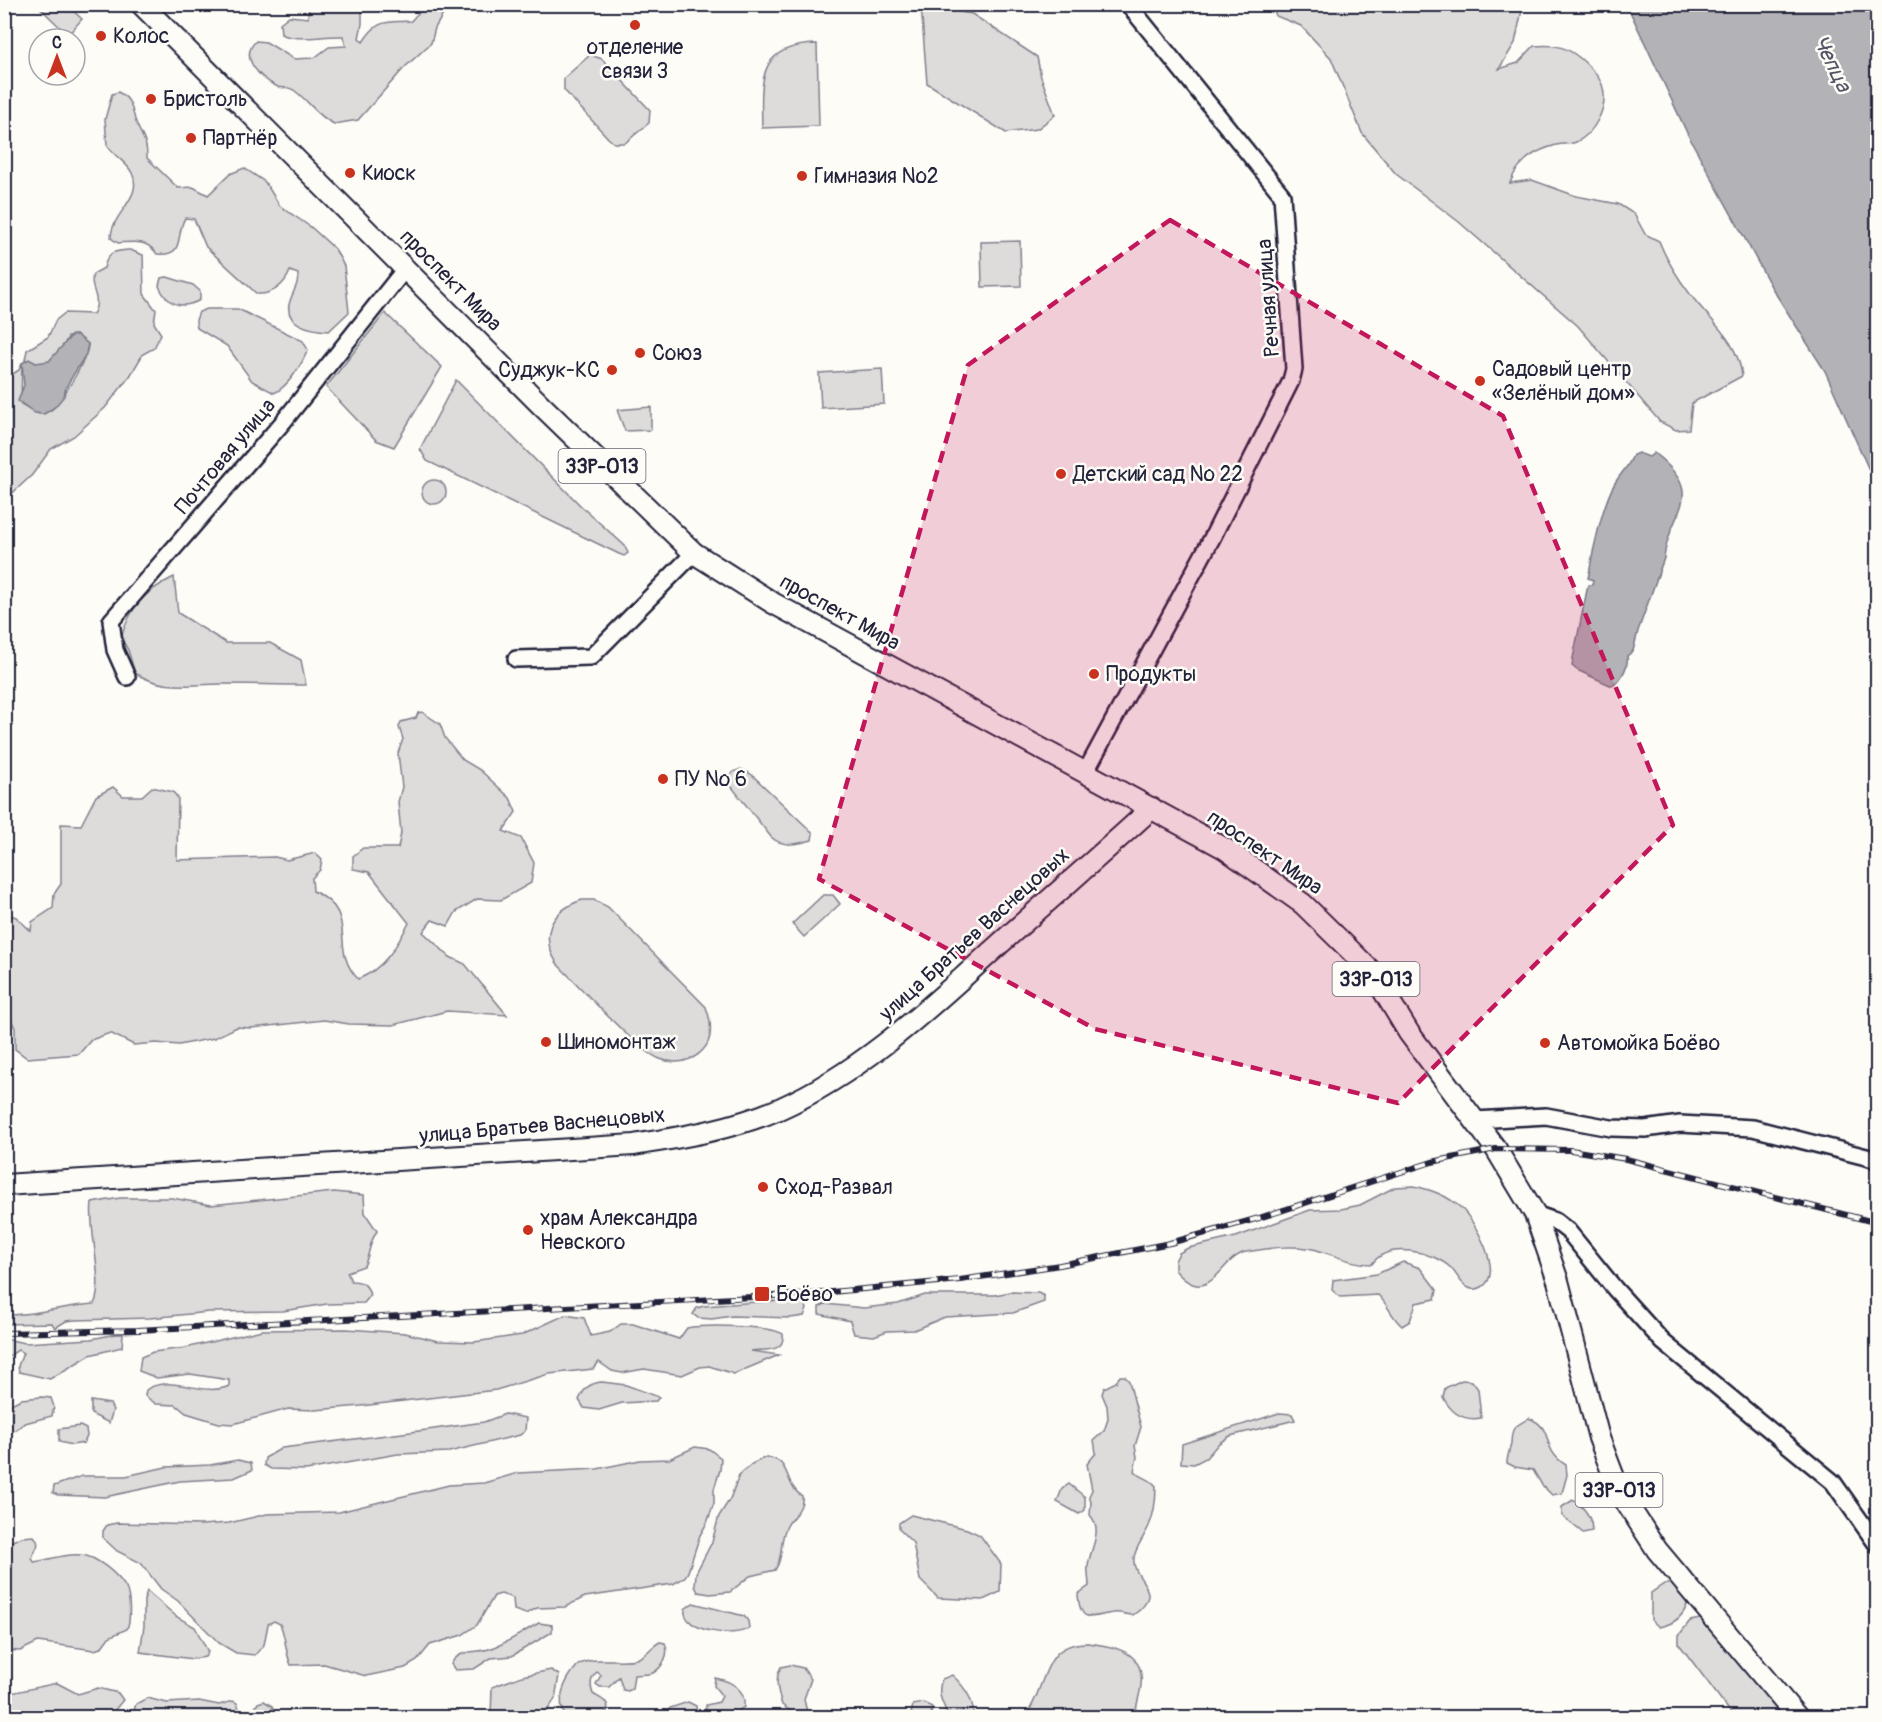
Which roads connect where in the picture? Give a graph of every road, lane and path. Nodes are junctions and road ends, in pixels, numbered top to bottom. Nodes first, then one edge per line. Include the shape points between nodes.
1 (141, 4) edge
2 (1128, 4) edge
3 (405, 269) junction
4 (694, 553) junction
5 (516, 659) dead end
6 (127, 677) dead end
7 (1085, 773) junction
8 (1152, 808) junction
9 (1475, 1120) junction
10 (1878, 1160) edge
11 (4, 1185) edge
12 (1535, 1214) junction
13 (1878, 1546) edge
14 (1798, 1718) edge

1 - 3 main road, проспект Мира / 33Р-013
2 - 7 street, Речная улица via 1282,195 1294,369 1210,540
3 - 4 main road, проспект Мира / 33Р-013
3 - 6 street, Почтовая улица via 283,422 111,621 115,650
4 - 5 street via 591,657
4 - 7 main road, проспект Мира / 33Р-013 via 773,603
7 - 8 main road, проспект Мира / 33Р-013
8 - 9 main road, проспект Мира / 33Р-013 via 1224,848 1318,917 1372,972 1409,1033
8 - 11 main road, улица Братьев Васнецовых via 867,1060 801,1099 752,1119 634,1145
9 - 10 street via 1546,1116 1611,1128 1680,1124 1753,1128
9 - 12 main road, проспект Мира / 33Р-013
12 - 13 street via 1568,1231 1663,1342 1833,1482
12 - 14 main road, 33Р-013 via 1555,1271 1599,1438 1620,1493 1657,1550

